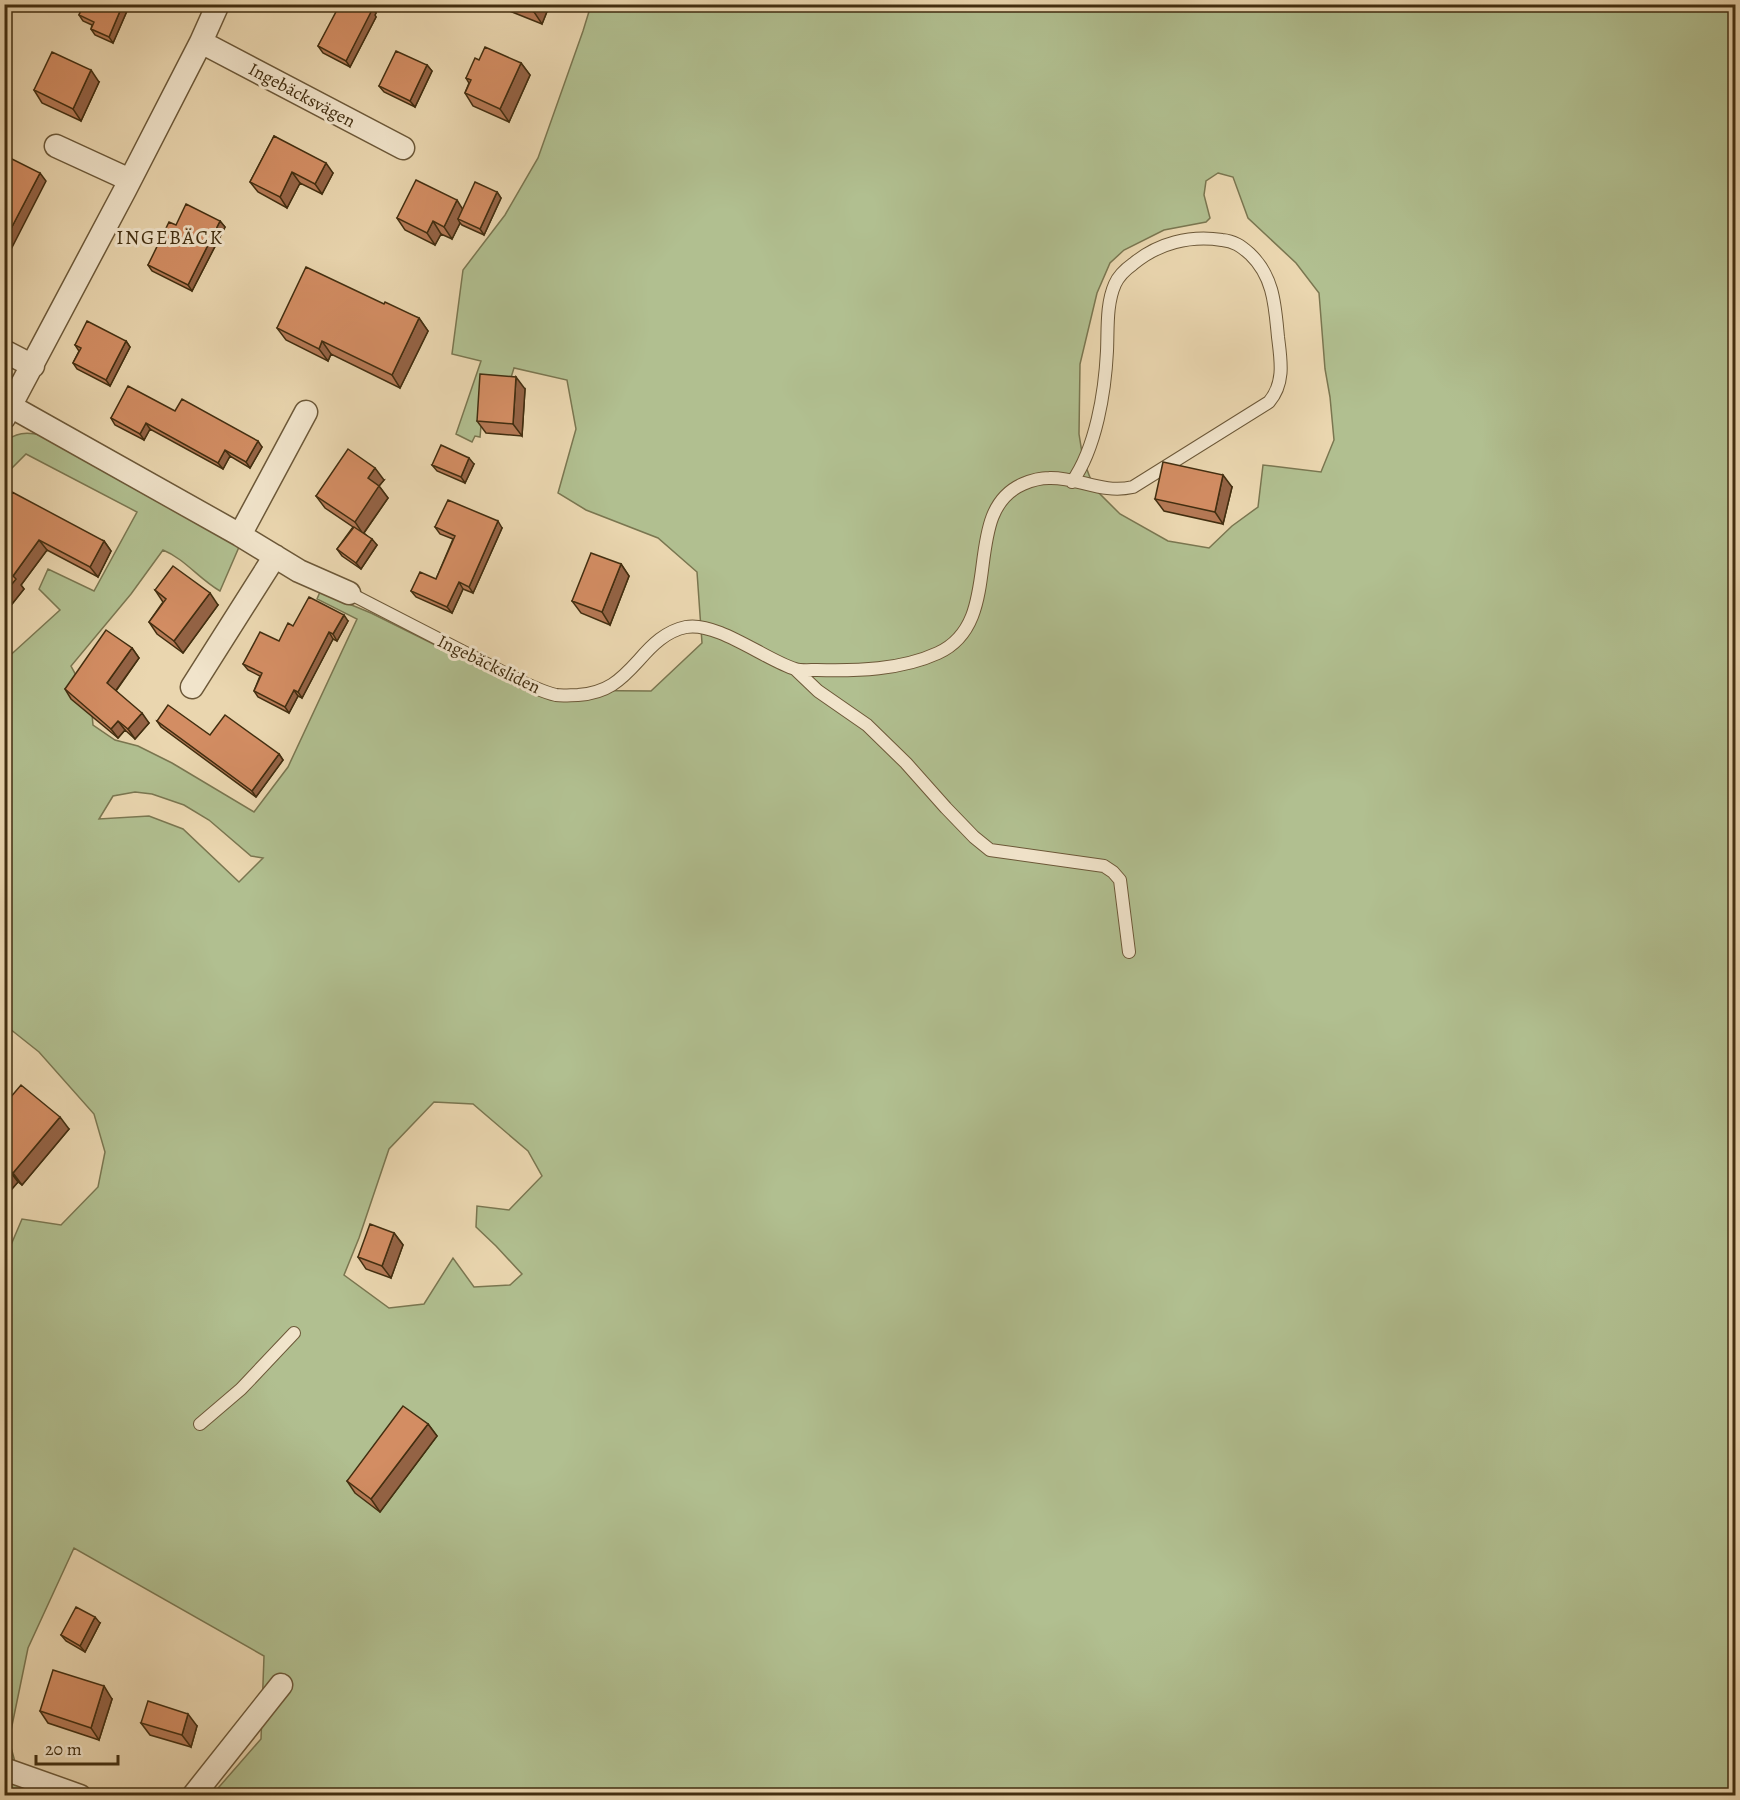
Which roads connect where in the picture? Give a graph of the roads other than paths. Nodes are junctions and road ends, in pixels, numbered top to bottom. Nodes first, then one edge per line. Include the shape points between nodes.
1 (218, 4) edge
2 (201, 42) junction
3 (56, 146) dead end
4 (403, 148) dead end
5 (130, 180) junction
6 (4, 351) edge
7 (33, 366) junction
8 (306, 412) dead end
9 (8, 413) edge
10 (1072, 482) junction
11 (240, 535) junction
12 (275, 556) junction
13 (349, 593) joint
14 (796, 670) junction
15 (192, 687) dead end
16 (1129, 952) dead end
17 (294, 1333) dead end
18 (200, 1424) dead end
19 (281, 1685) dead end
20 (4, 1769) edge
21 (80, 1796) edge
22 (193, 1796) edge

1 - 2 street
2 - 4 street, Ingebäcksvägen
2 - 5 street
3 - 5 street
5 - 7 street
6 - 7 street
7 - 9 street
8 - 11 street
9 - 11 street, Ingebäcksliden
10 - 10 lane, Ingebäcksliden via 1088,450 1099,410 1109,316 1116,282 1124,270 1156,248 1183,240 1214,239 1242,246 1263,269 1275,298 1282,370 1276,394 1134,486 1102,488
10 - 14 lane, Ingebäcksliden via 1046,477 1014,489 1004,498 994,512 985,543 976,605 957,641 938,653 883,668
11 - 12 street, Ingebäcksliden
12 - 13 street, Ingebäcksliden
12 - 15 street
13 - 14 lane, Ingebäcksliden via 526,684 564,696 594,694 611,687 659,639 686,627 715,632
14 - 16 lane via 818,691 867,725 990,850 1104,866 1113,872 1120,880
17 - 18 lane via 241,1389
19 - 22 street
20 - 21 street

